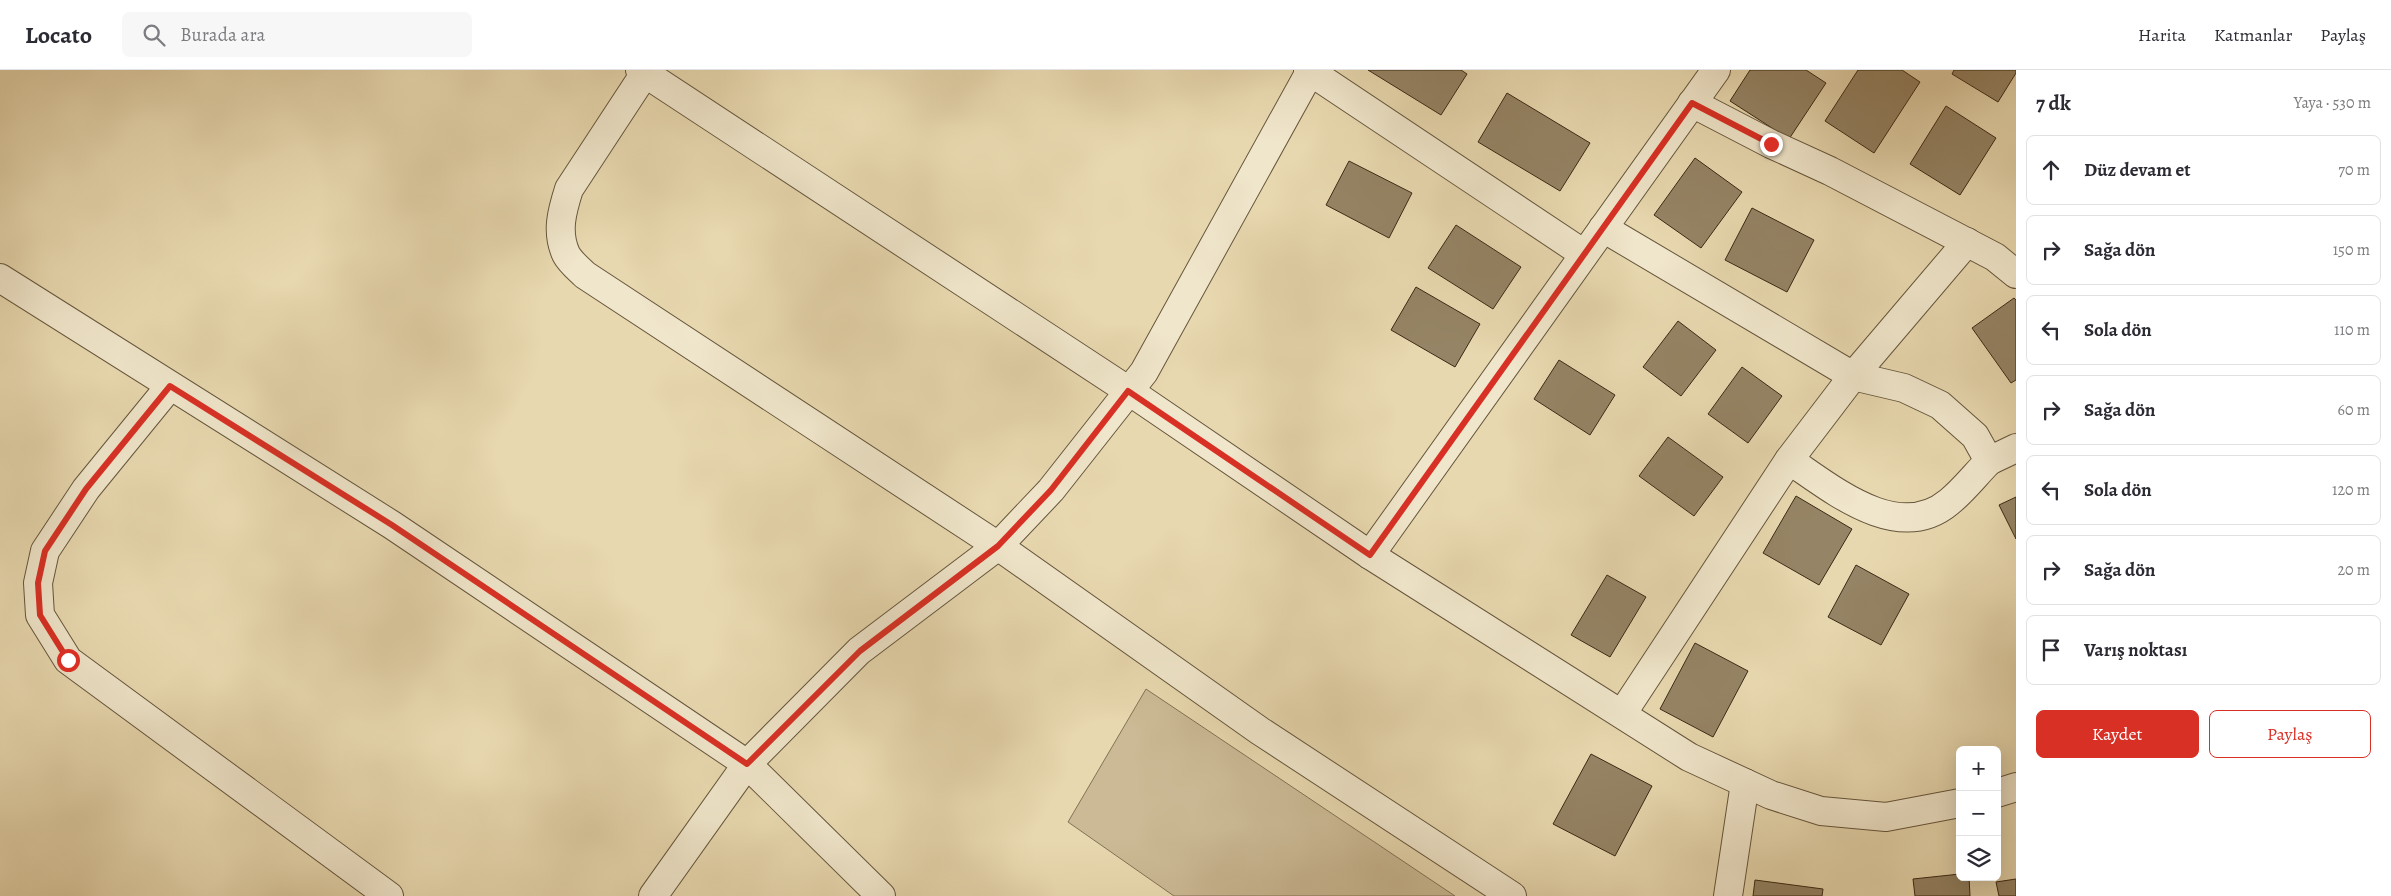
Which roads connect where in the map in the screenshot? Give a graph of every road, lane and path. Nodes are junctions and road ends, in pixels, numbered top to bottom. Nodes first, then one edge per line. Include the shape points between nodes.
1 (1716, 70) edge
2 (644, 71) edge
3 (1310, 71) edge
4 (1692, 103) junction
5 (1603, 228) junction
6 (1967, 242) junction
7 (1584, 254) junction
8 (2016, 274) edge
9 (0, 278) edge
10 (1853, 376) junction
11 (170, 386) junction
12 (1128, 391) junction
13 (2016, 448) edge
14 (1788, 460) junction
15 (1989, 461) junction
16 (998, 546) junction
17 (1370, 555) junction
18 (1622, 714) junction
19 (747, 764) junction
20 (1745, 783) junction
21 (2016, 787) edge
22 (2001, 792) edge
23 (1956, 804) edge
24 (389, 896) edge
25 (653, 896) edge
26 (881, 896) edge
27 (1512, 896) edge
28 (1728, 896) edge

1 - 4 street
2 - 12 street
2 - 16 street via 569,189 560,233 567,256 585,275
3 - 7 street
3 - 12 street via 1144,372
4 - 5 street
4 - 6 street
5 - 7 street
5 - 10 street
6 - 8 street via 1995,257
6 - 10 street
7 - 17 street
9 - 11 street
10 - 14 street
10 - 15 street via 1904,388 1940,406 1975,436
11 - 19 street via 392,525
11 - 24 street via 86,489 45,551 38,583 40,615 68,660
12 - 16 street via 1051,490
12 - 17 street
13 - 15 street
14 - 15 street via 1862,508 1898,517 1922,516 1948,503
14 - 18 street
16 - 19 street via 860,651
16 - 27 street via 1260,731
17 - 18 street
18 - 20 street via 1689,757
19 - 25 street
19 - 26 street
20 - 23 street via 1821,811 1886,817
20 - 28 street
21 - 22 street

